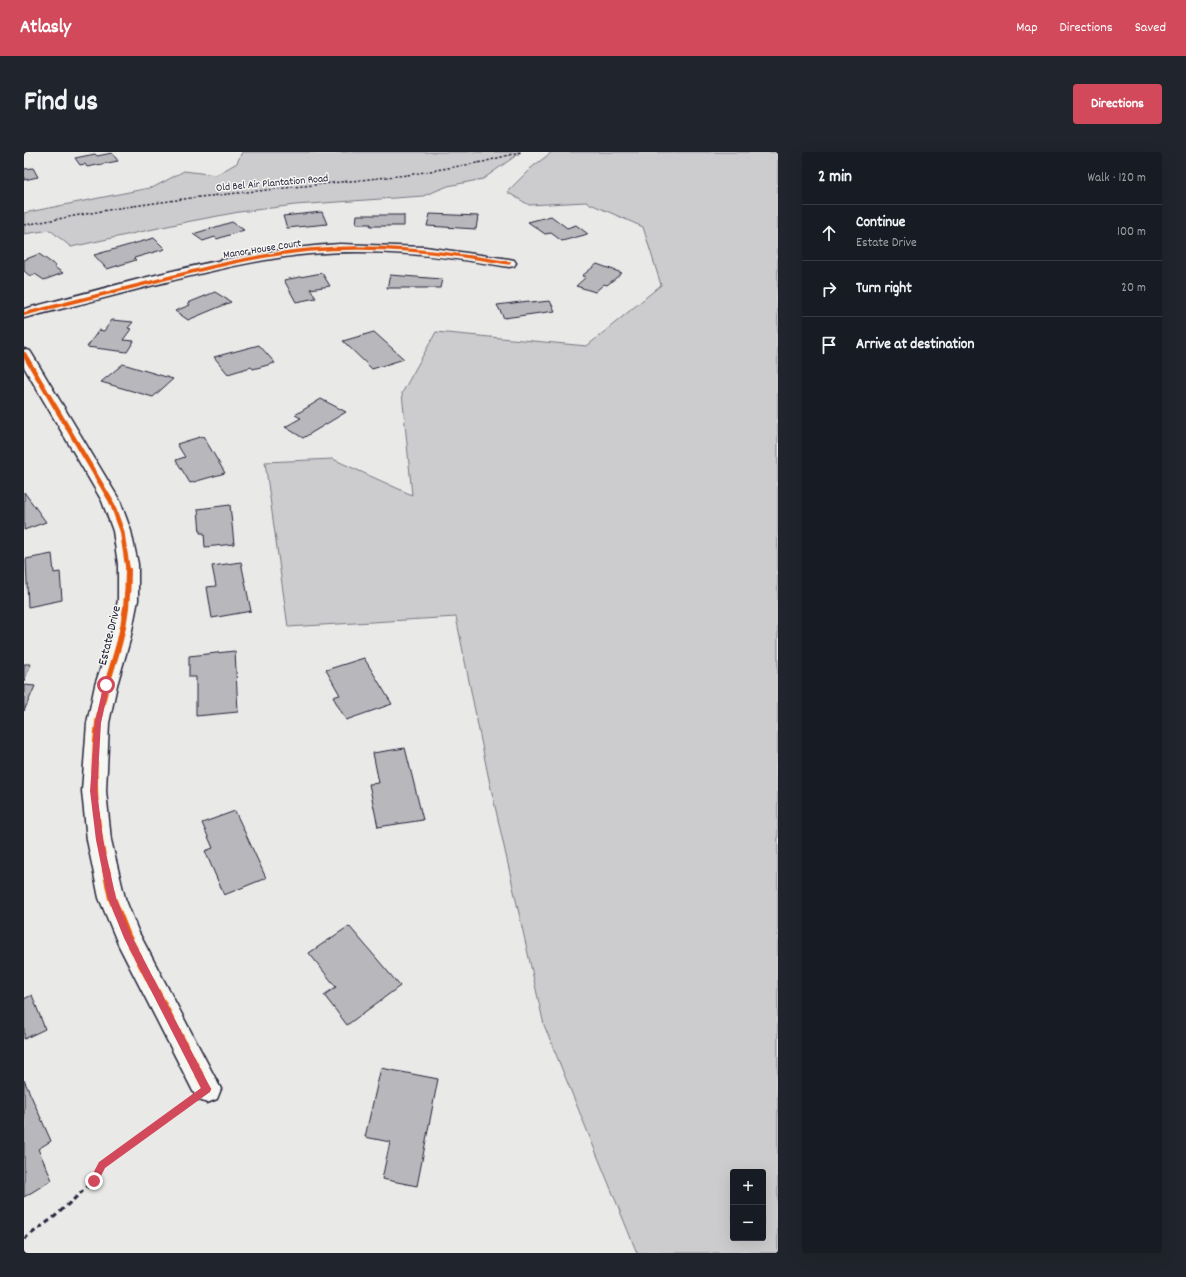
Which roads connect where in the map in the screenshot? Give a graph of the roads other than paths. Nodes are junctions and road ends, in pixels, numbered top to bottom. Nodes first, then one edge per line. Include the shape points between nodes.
1 (509, 263) dead end
2 (24, 314) edge
3 (24, 354) edge
4 (207, 1089) road end

1 - 2 street, Manor House Court via 471,256 390,248 345,248 284,253 230,262
3 - 4 street, Estate Drive via 111,501 122,531 128,564 128,600 98,723 94,791 99,840 112,898 127,936

